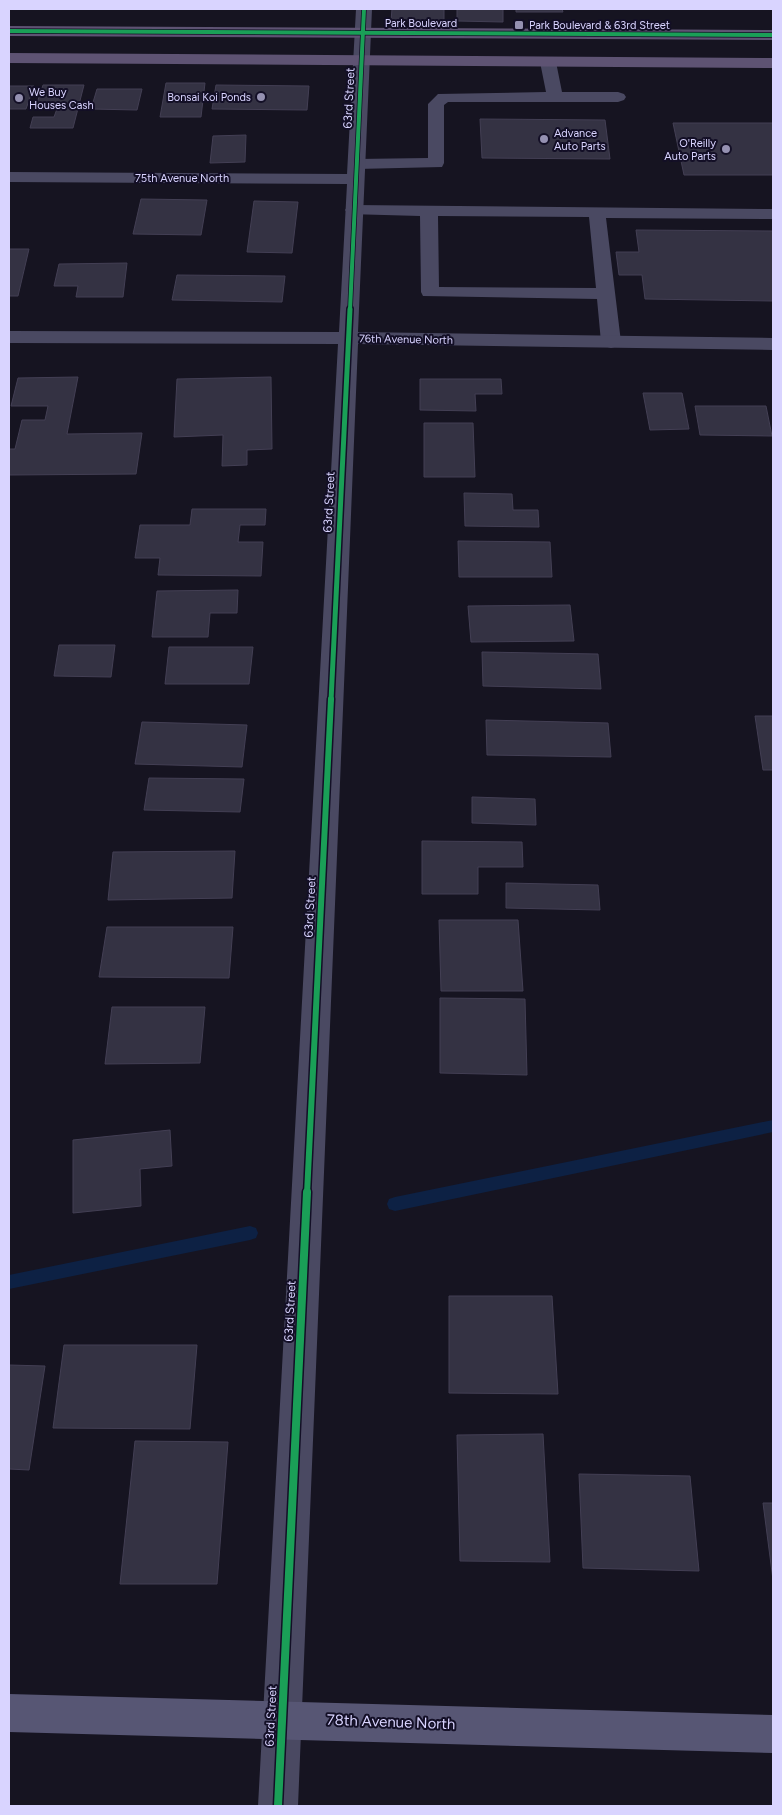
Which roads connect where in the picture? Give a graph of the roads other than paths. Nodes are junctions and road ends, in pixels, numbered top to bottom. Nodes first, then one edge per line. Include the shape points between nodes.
1 (364, 9) edge
2 (9, 31) edge
3 (363, 33) junction
4 (773, 35) edge
5 (9, 58) edge
6 (362, 61) junction
7 (548, 62) junction
8 (773, 63) edge
9 (555, 97) junction
10 (618, 97) dead end
11 (356, 172) junction
12 (9, 177) edge
13 (354, 210) junction
14 (430, 211) junction
15 (597, 212) junction
16 (773, 214) edge
17 (606, 294) junction
18 (9, 338) edge
19 (348, 338) junction
20 (611, 342) junction
21 (773, 344) edge
22 (9, 1713) edge
23 (282, 1719) junction
24 (773, 1734) edge
25 (278, 1806) edge

1 - 3 street, 63rd Street
2 - 3 main road, Park Boulevard
3 - 4 main road, Park Boulevard
3 - 6 street, 63rd Street
5 - 6 main road
6 - 7 main road
6 - 11 street, 63rd Street
7 - 8 main road
7 - 9 lane
9 - 10 lane
9 - 11 lane via 444,97 436,104 436,163
11 - 12 street, 75th Avenue North
11 - 13 street, 63rd Street
13 - 14 lane
13 - 19 street, 63rd Street
14 - 15 lane
14 - 17 lane via 430,292
15 - 16 lane
15 - 17 lane
17 - 20 lane
18 - 19 street, 76th Avenue North
19 - 20 street, 76th Avenue North
19 - 23 street, 63rd Street
20 - 21 street, 76th Avenue North
22 - 23 street, 78th Avenue North
23 - 24 street, 78th Avenue North
23 - 25 street, 63rd Street

